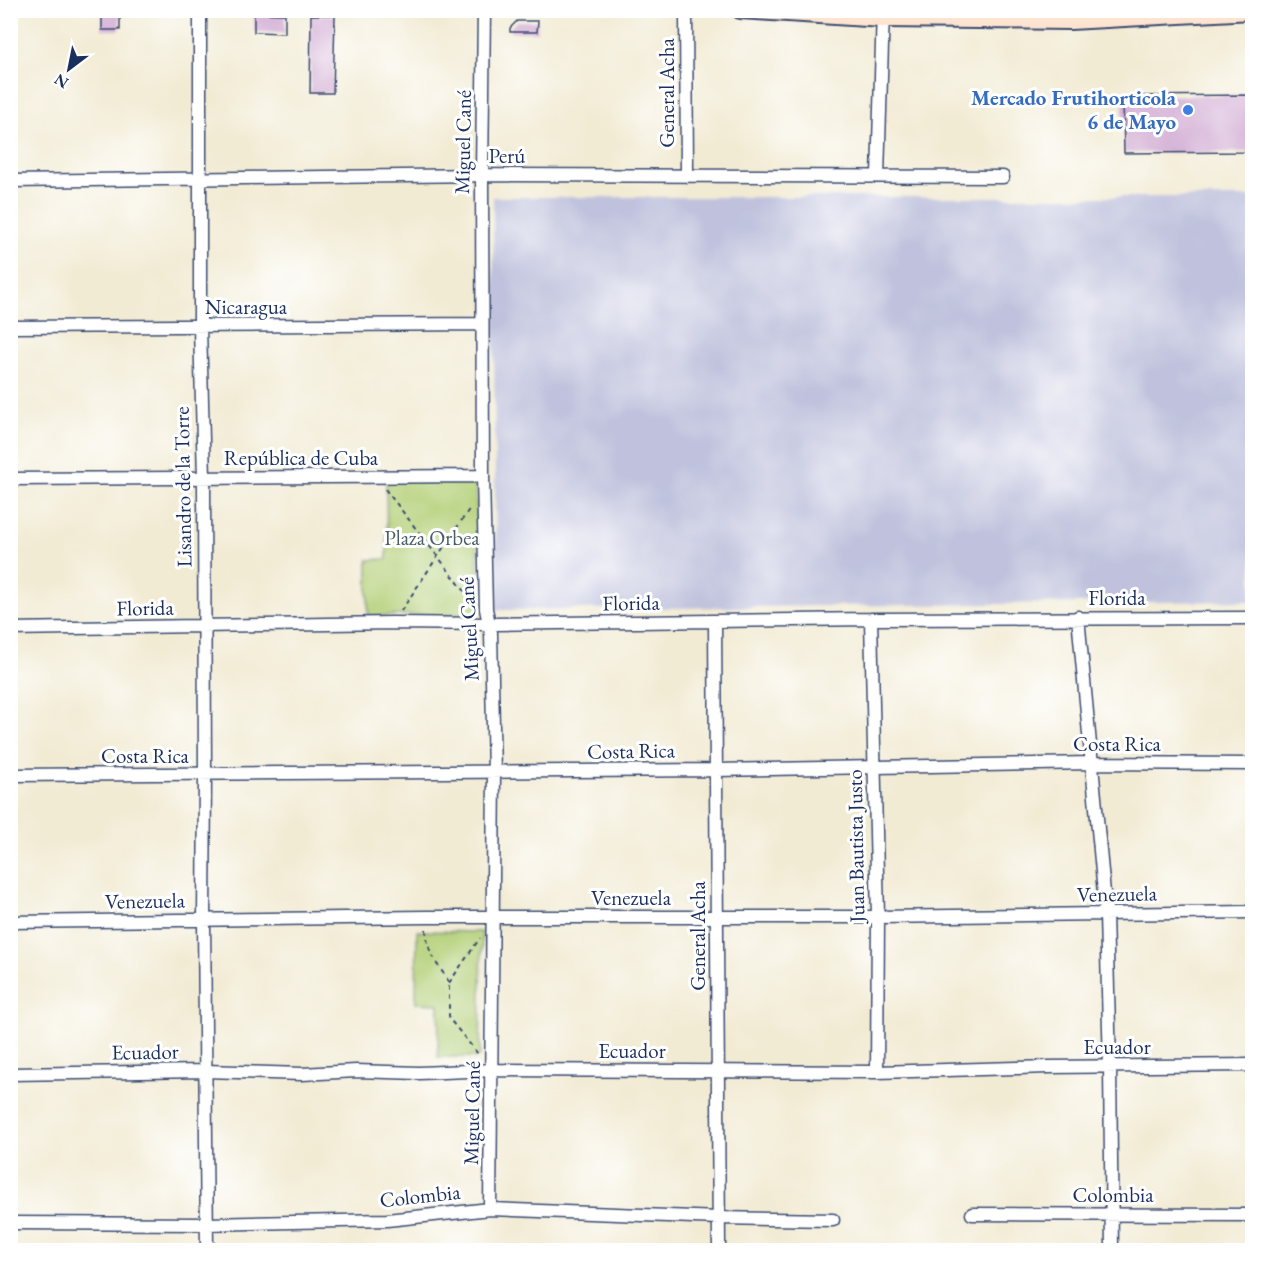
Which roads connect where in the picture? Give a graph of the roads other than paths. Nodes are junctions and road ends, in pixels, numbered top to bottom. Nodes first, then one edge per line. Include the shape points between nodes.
1 (201, 10) edge
2 (484, 10) edge
3 (686, 10) edge
4 (740, 10) edge
5 (1252, 10) edge
6 (883, 15) edge
7 (1070, 16) edge
8 (482, 175) junction
9 (687, 176) junction
10 (878, 176) junction
11 (1003, 177) dead end
12 (201, 179) junction
13 (10, 182) edge
14 (482, 324) junction
15 (10, 327) edge
16 (200, 327) junction
17 (204, 478) junction
18 (10, 479) edge
19 (483, 482) junction
20 (1078, 618) junction
21 (1252, 618) edge
22 (871, 619) junction
23 (715, 621) junction
24 (490, 624) junction
25 (204, 626) junction
26 (10, 629) edge
27 (1092, 763) junction
28 (1252, 764) edge
29 (874, 768) junction
30 (716, 770) junction
31 (494, 772) junction
32 (205, 775) junction
33 (10, 776) edge
34 (1252, 912) edge
35 (1106, 914) junction
36 (878, 916) junction
37 (493, 918) junction
38 (718, 918) junction
39 (204, 920) junction
40 (10, 922) edge
41 (1252, 1065) edge
42 (1110, 1067) junction
43 (492, 1070) junction
44 (205, 1071) junction
45 (718, 1071) junction
46 (877, 1072) junction
47 (10, 1074) edge
48 (490, 1209) junction
49 (972, 1214) dead end
50 (1112, 1215) junction
51 (1252, 1215) edge
52 (718, 1218) junction
53 (834, 1220) dead end
54 (10, 1223) edge
55 (207, 1224) junction
56 (207, 1251) edge
57 (719, 1251) edge
58 (1112, 1251) edge

1 - 12 street, Lisandro de la Torre
2 - 8 street, Miguel Cané
3 - 9 street, General Acha
4 - 6 main road
5 - 7 main road
6 - 7 main road
6 - 10 street
8 - 9 street, Perú
8 - 12 street, Perú
8 - 14 street, Miguel Cané
9 - 10 street, Perú
10 - 11 street, Perú
12 - 13 street, Perú
12 - 16 street, Lisandro de la Torre
14 - 16 street, Nicaragua
14 - 19 street, Miguel Cané
15 - 16 street, Nicaragua
16 - 17 street, Lisandro de la Torre
17 - 18 street, República de Cuba
17 - 19 street, República de Cuba via 376,477
17 - 25 street, Lisandro de la Torre
19 - 24 street, Miguel Cané via 486,609
20 - 21 street, Florida
20 - 22 street, Florida
20 - 27 street
22 - 23 street, Florida
22 - 29 street, Juan Bautista Justo
23 - 24 street, Florida
23 - 30 street, General Acha
24 - 25 street, Florida
24 - 31 street, Miguel Cané
25 - 26 street, Florida
25 - 32 street, Lisandro de la Torre
27 - 28 street, Costa Rica
27 - 29 street, Costa Rica
27 - 35 street
29 - 30 street, Costa Rica
29 - 36 street, Juan Bautista Justo
30 - 31 street, Costa Rica
30 - 38 street, General Acha
31 - 32 street, Costa Rica
31 - 37 street, Miguel Cané
32 - 33 street, Costa Rica
32 - 39 street, Lisandro de la Torre
34 - 35 street, Venezuela
35 - 36 street, Venezuela
35 - 42 street
36 - 38 street, Venezuela
36 - 46 street, Juan Bautista Justo
37 - 38 street, Venezuela
37 - 39 street, Venezuela
37 - 43 street, Miguel Cané
38 - 45 street, General Acha
39 - 40 street, Venezuela
39 - 44 street, Lisandro de la Torre
41 - 42 street, Ecuador
42 - 46 street, Ecuador
42 - 50 street
43 - 44 street, Ecuador via 302,1074
43 - 45 street, Ecuador
43 - 48 street, Miguel Cané
44 - 47 street, Ecuador
44 - 55 street, Lisandro de la Torre
45 - 46 street, Ecuador
45 - 52 street, General Acha
48 - 52 street, Colombia
48 - 55 street, Colombia via 387,1221
49 - 50 street, Colombia
50 - 51 street, Colombia
50 - 58 street
52 - 53 street, Colombia
52 - 57 street, General Acha
54 - 55 street, Colombia
55 - 56 street, Lisandro de la Torre

